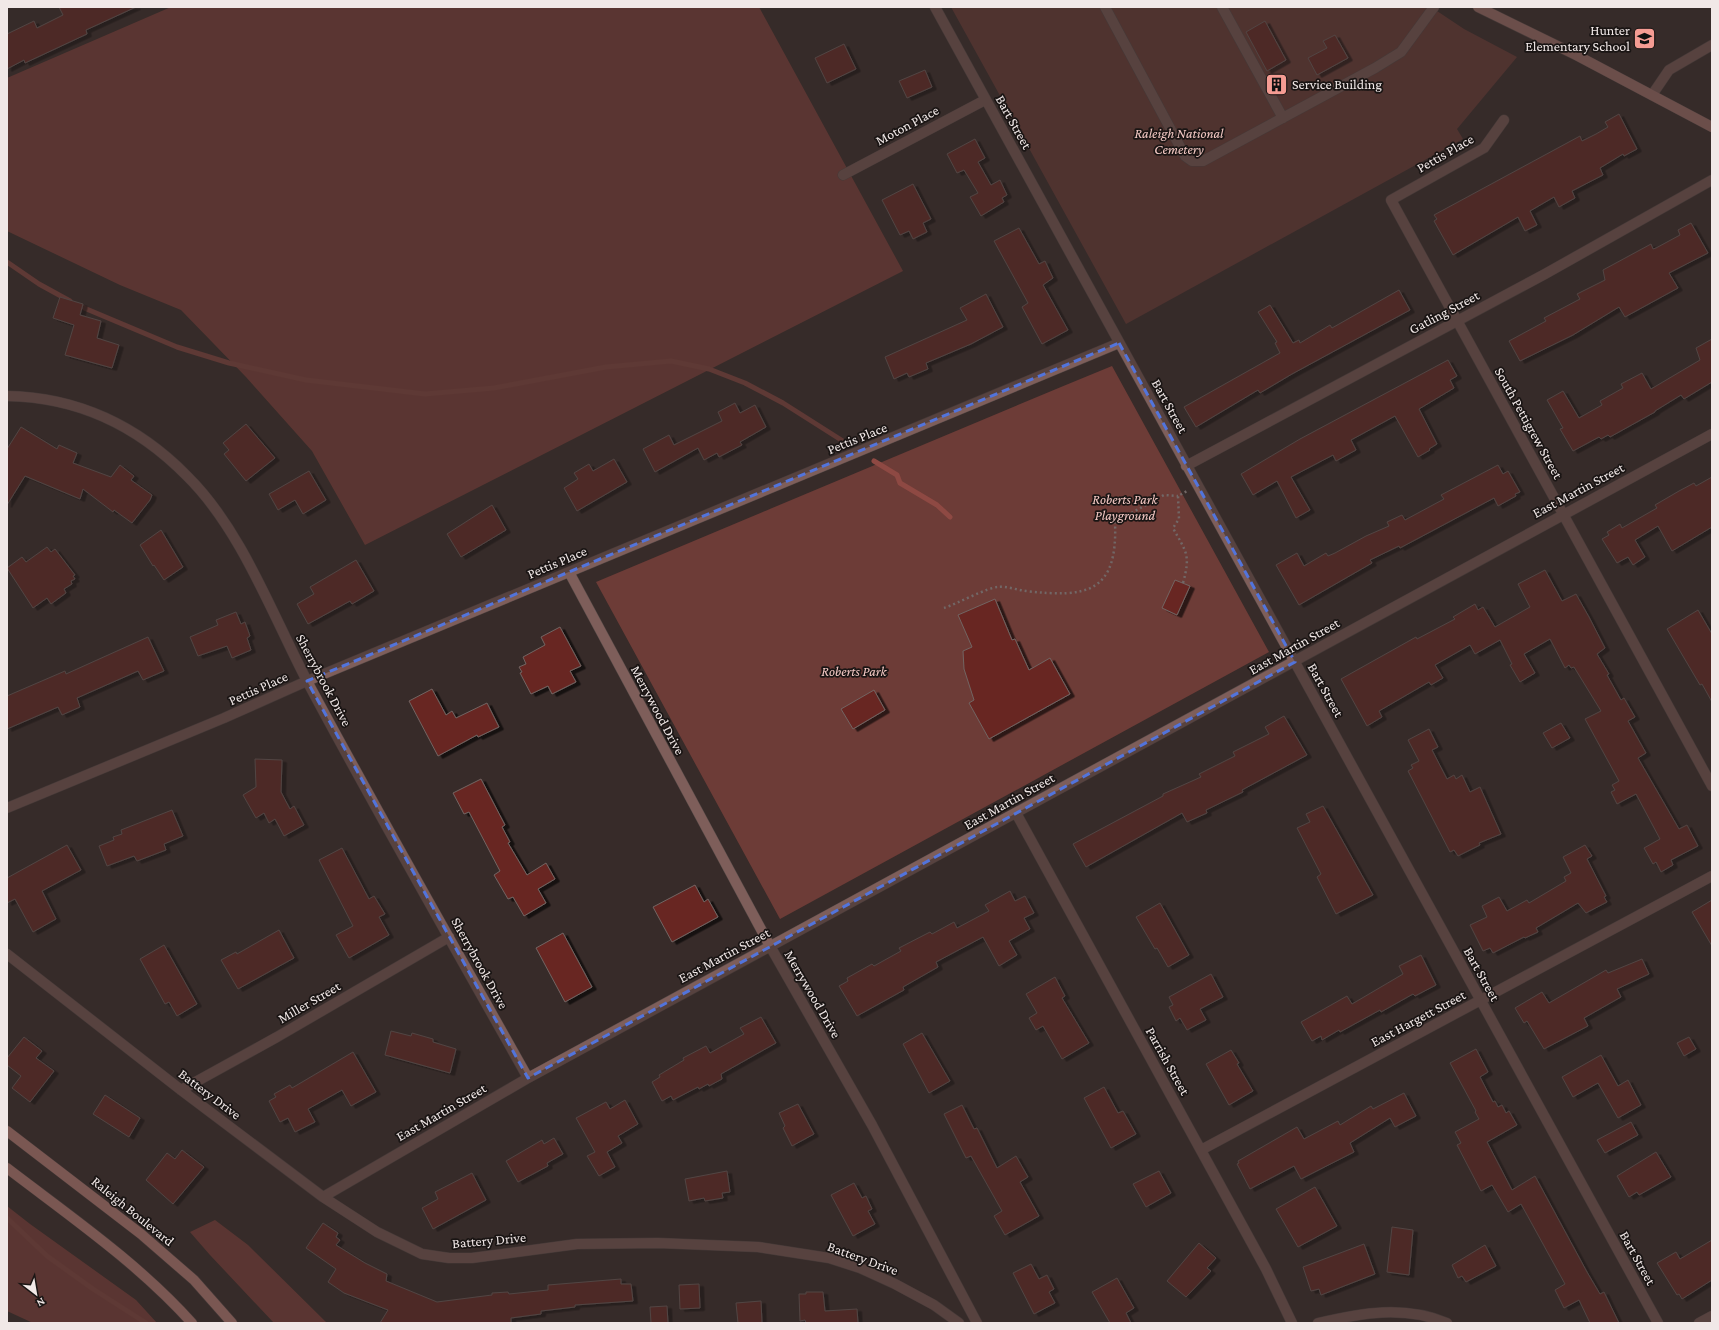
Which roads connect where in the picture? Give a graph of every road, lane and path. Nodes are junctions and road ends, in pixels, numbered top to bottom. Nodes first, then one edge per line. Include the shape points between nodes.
1 (935, 7) edge
2 (1105, 7) edge
3 (1222, 7) edge
4 (1434, 7) edge
5 (1478, 7) edge
6 (1712, 45) edge
7 (1652, 95) junction
8 (985, 100) junction
9 (1283, 118) junction
10 (1504, 120) dead end
11 (1712, 127) edge
12 (843, 176) dead end
13 (1712, 180) edge
14 (1391, 200) joint
15 (1457, 321) junction
16 (1119, 343) junction
17 (7, 396) edge
18 (1712, 434) edge
19 (1186, 466) junction
20 (1197, 486) junction
21 (1178, 496) junction
22 (1563, 514) junction
23 (569, 572) junction
24 (1183, 583) dead end
25 (944, 608) dead end
26 (1295, 662) junction
27 (307, 681) junction
28 (1712, 786) edge
29 (7, 808) edge
30 (1016, 813) junction
31 (1712, 876) edge
32 (449, 937) junction
33 (770, 946) junction
34 (7, 954) edge
35 (1480, 1001) junction
36 (528, 1078) junction
37 (181, 1090) junction
38 (7, 1131) edge
39 (1201, 1150) junction
40 (7, 1168) edge
41 (323, 1197) junction
42 (1712, 1316) edge
43 (192, 1323) edge
44 (232, 1323) edge
45 (959, 1323) edge
46 (977, 1323) edge
47 (1292, 1323) edge
48 (1318, 1323) edge
49 (1447, 1323) edge
50 (1658, 1323) edge
51 (1699, 1323) edge

1 - 8 street, Bart Street
2 - 9 street via 1185,156 1192,161 1203,161
3 - 9 street
4 - 9 street via 1401,52
5 - 7 main road
6 - 7 street via 1669,70
7 - 11 main road
8 - 12 street, Moton Place
8 - 16 street, Bart Street
10 - 14 street, Pettis Place via 1484,148
13 - 15 street, Gatling Street
14 - 15 street, South Pettigrew Street
15 - 19 street, Gatling Street
15 - 22 street, South Pettigrew Street
16 - 19 street, Bart Street
16 - 23 street, Pettis Place
17 - 27 street, Sherrybrook Drive via 58,401 90,411 138,436 187,475 205,495 236,540
18 - 22 street, East Martin Street
19 - 20 street, Bart Street
20 - 21 path
20 - 26 street, Bart Street
21 - 24 path via 1179,519 1173,528 1186,551 1188,561
21 - 25 path via 1164,495 1115,522 1116,541 1113,558 1097,585 1090,590 1057,593 998,587
22 - 26 street, East Martin Street
22 - 28 street, South Pettigrew Street
23 - 27 street, Pettis Place
23 - 33 street, Merrywood Drive
26 - 30 street, East Martin Street
26 - 35 street, Bart Street
27 - 29 street, Pettis Place
27 - 32 street, Sherrybrook Drive
30 - 33 street, East Martin Street
30 - 39 street, Parrish Street
31 - 35 street, East Hargett Street
32 - 36 street, Sherrybrook Drive
32 - 37 street, Miller Street
33 - 36 street, East Martin Street
33 - 46 street, Merrywood Drive via 872,1124
34 - 37 street, Battery Drive
35 - 39 street, East Hargett Street
35 - 50 street, Bart Street
36 - 41 street, East Martin Street
37 - 41 street, Battery Drive
38 - 44 main road, Raleigh Boulevard via 141,1234 194,1280
39 - 47 street, Parrish Street via 1266,1269
40 - 43 main road via 120,1256 171,1300
41 - 45 street, Battery Drive via 399,1243 422,1254 449,1258 472,1258 577,1244 658,1243 758,1247 829,1258 895,1284 934,1305
42 - 51 street
48 - 49 street via 1382,1311 1419,1315

